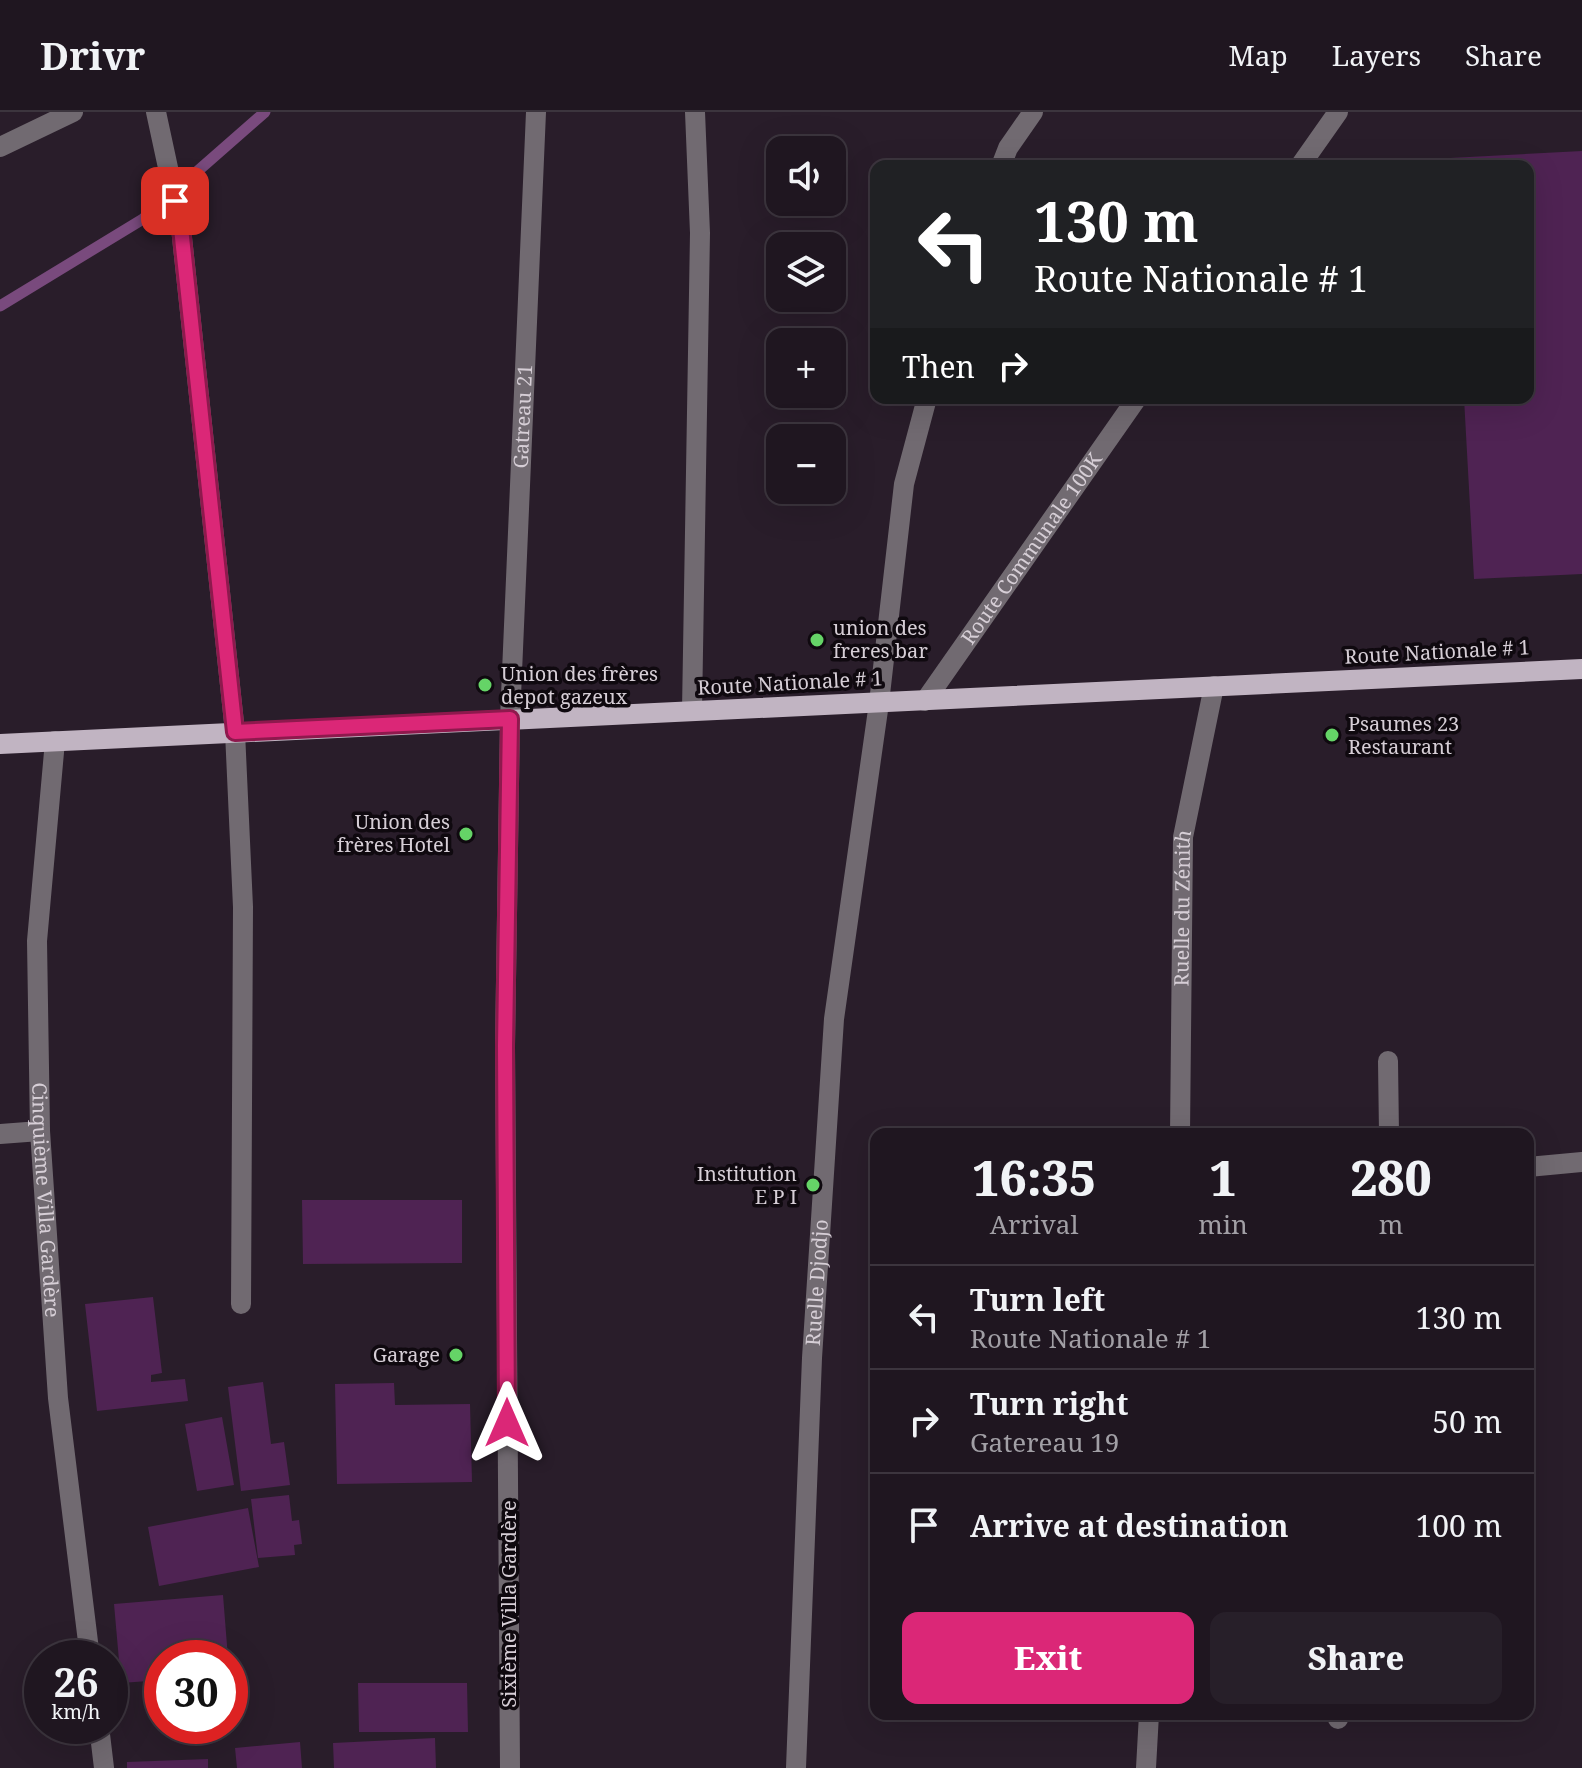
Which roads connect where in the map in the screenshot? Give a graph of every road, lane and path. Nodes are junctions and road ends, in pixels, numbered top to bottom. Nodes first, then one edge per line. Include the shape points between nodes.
1 (73, 112) edge
2 (156, 112) edge
3 (536, 112) edge
4 (695, 112) edge
5 (1033, 112) edge
6 (1338, 112) edge
7 (0, 147) edge
8 (1003, 160) edge
9 (1304, 160) edge
10 (925, 404) edge
11 (1133, 404) edge
12 (1582, 669) edge
13 (1214, 686) junction
14 (925, 701) junction
15 (879, 703) junction
16 (692, 711) junction
17 (510, 719) junction
18 (235, 732) junction
19 (55, 741) junction
20 (0, 744) edge
21 (1388, 1061) dead end
22 (1180, 1128) edge
23 (1389, 1128) edge
24 (40, 1131) junction
25 (0, 1134) edge
26 (1582, 1162) edge
27 (1534, 1166) edge
28 (241, 1304) dead end
29 (88, 1640) edge
30 (1149, 1720) edge
31 (101, 1744) edge
32 (104, 1768) edge
33 (510, 1768) edge
34 (796, 1768) edge
35 (1146, 1768) edge

1 - 7 street
2 - 18 street via 181,228
3 - 17 street, Gatreau 21
4 - 16 street via 700,233
5 - 8 street
6 - 9 street
10 - 15 street, Ruelle Djodjo via 904,484
11 - 14 street, Route Communale 100K
12 - 13 main road, Route Nationale # 1
13 - 14 main road, Route Nationale # 1
13 - 22 street, Ruelle du Zénith via 1183,837
14 - 15 main road, Route Nationale # 1
15 - 16 main road, Route Nationale # 1
15 - 34 street, Ruelle Djodjo via 834,1019 812,1358
16 - 17 main road, Route Nationale # 1
17 - 18 main road, Route Nationale # 1
17 - 33 street, Sixième Villa Gardère via 505,1062
18 - 19 main road, Route Nationale # 1
18 - 28 street via 243,907
19 - 20 main road, Route Nationale # 1
19 - 24 street, Cinquième Villa Gardère via 37,941
21 - 23 street
24 - 25 street
24 - 29 street, Cinquième Villa Gardère via 58,1398
26 - 27 street
30 - 35 street
31 - 32 street

